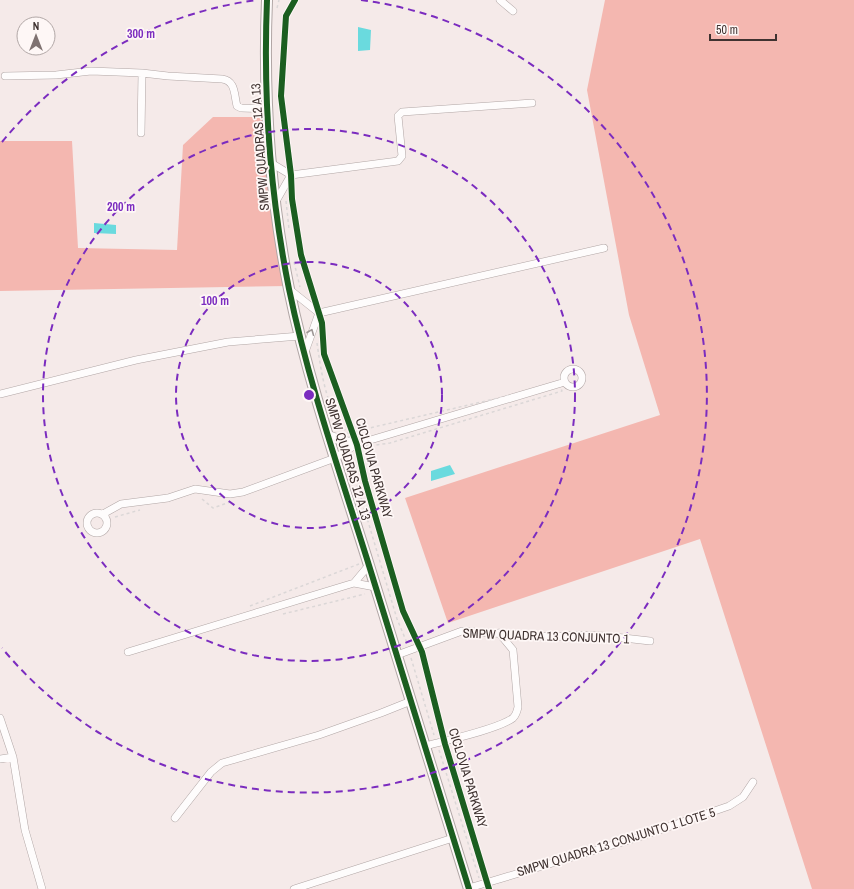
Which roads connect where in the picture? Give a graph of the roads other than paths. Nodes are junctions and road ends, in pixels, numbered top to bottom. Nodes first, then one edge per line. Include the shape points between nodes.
1 (267, 0) edge
2 (500, 0) edge
3 (513, 11) dead end
4 (142, 73) junction
5 (5, 76) dead end
6 (532, 103) dead end
7 (267, 109) junction
8 (141, 134) dead end
9 (271, 163) junction
10 (291, 175) junction
11 (275, 203) junction
12 (604, 248) dead end
13 (289, 289) junction
14 (319, 313) junction
15 (300, 336) junction
16 (305, 352) junction
17 (565, 382) dead end
18 (0, 394) edge
19 (327, 434) junction
20 (357, 444) junction
21 (335, 458) junction
22 (103, 514) dead end
23 (369, 565) junction
24 (354, 582) junction
25 (375, 586) junction
26 (499, 633) junction
27 (650, 642) dead end
28 (128, 652) dead end
29 (397, 655) junction
30 (410, 701) junction
31 (0, 718) edge
32 (425, 746) junction
33 (13, 757) junction
34 (0, 759) edge
35 (753, 782) dead end
36 (175, 818) dead end
37 (453, 838) junction
38 (42, 889) edge
39 (294, 889) edge
40 (469, 889) edge

1 - 7 street, SMPW QUADRAS 12 A 13
2 - 3 street
4 - 5 street via 91,71
4 - 7 street via 226,80 234,87 237,106
4 - 8 street
6 - 10 street via 402,112 398,116 402,153 398,161
7 - 9 street, SMPW QUADRAS 12 A 13
9 - 10 street
9 - 11 street, SMPW QUADRAS 12 A 13
10 - 11 street
11 - 13 street, SMPW QUADRAS 12 A 13
12 - 14 street
13 - 14 street
13 - 15 street, SMPW QUADRAS 12 A 13
16 -> 14 street
15 - 16 street, SMPW QUADRAS 12 A 13
15 - 18 street via 228,342 143,358
16 - 19 street, SMPW QUADRAS 12 A 13
17 - 20 street
19 - 20 street
19 - 21 street, SMPW QUADRAS 12 A 13
20 - 21 street
21 - 22 street via 243,492 230,494 195,489 168,498 125,502
21 - 23 street, SMPW QUADRAS 12 A 13
23 - 24 street
23 - 25 street, SMPW QUADRAS 12 A 13
24 - 25 street
24 - 28 street
25 - 29 street, SMPW QUADRAS 12 A 13
26 - 27 street, SMPW QUADRA 13 CONJUNTO 1 via 553,637 606,636
26 - 29 street, SMPW QUADRA 13 CONJUNTO 1 via 462,631
26 - 32 street via 512,650 517,712 505,723
29 - 30 street, SMPW QUADRAS 12 A 13
30 - 32 street, SMPW QUADRAS 12 A 13
30 - 36 street via 319,734 222,764 211,772
31 - 33 street
32 - 37 street, SMPW QUADRAS 12 A 13
33 - 34 street
33 - 38 street via 25,830
35 - 40 street, SMPW QUADRA 13 CONJUNTO 1 LOTE 5 via 743,797 729,806 636,838
37 - 39 street
37 - 40 street, SMPW QUADRAS 12 A 13

